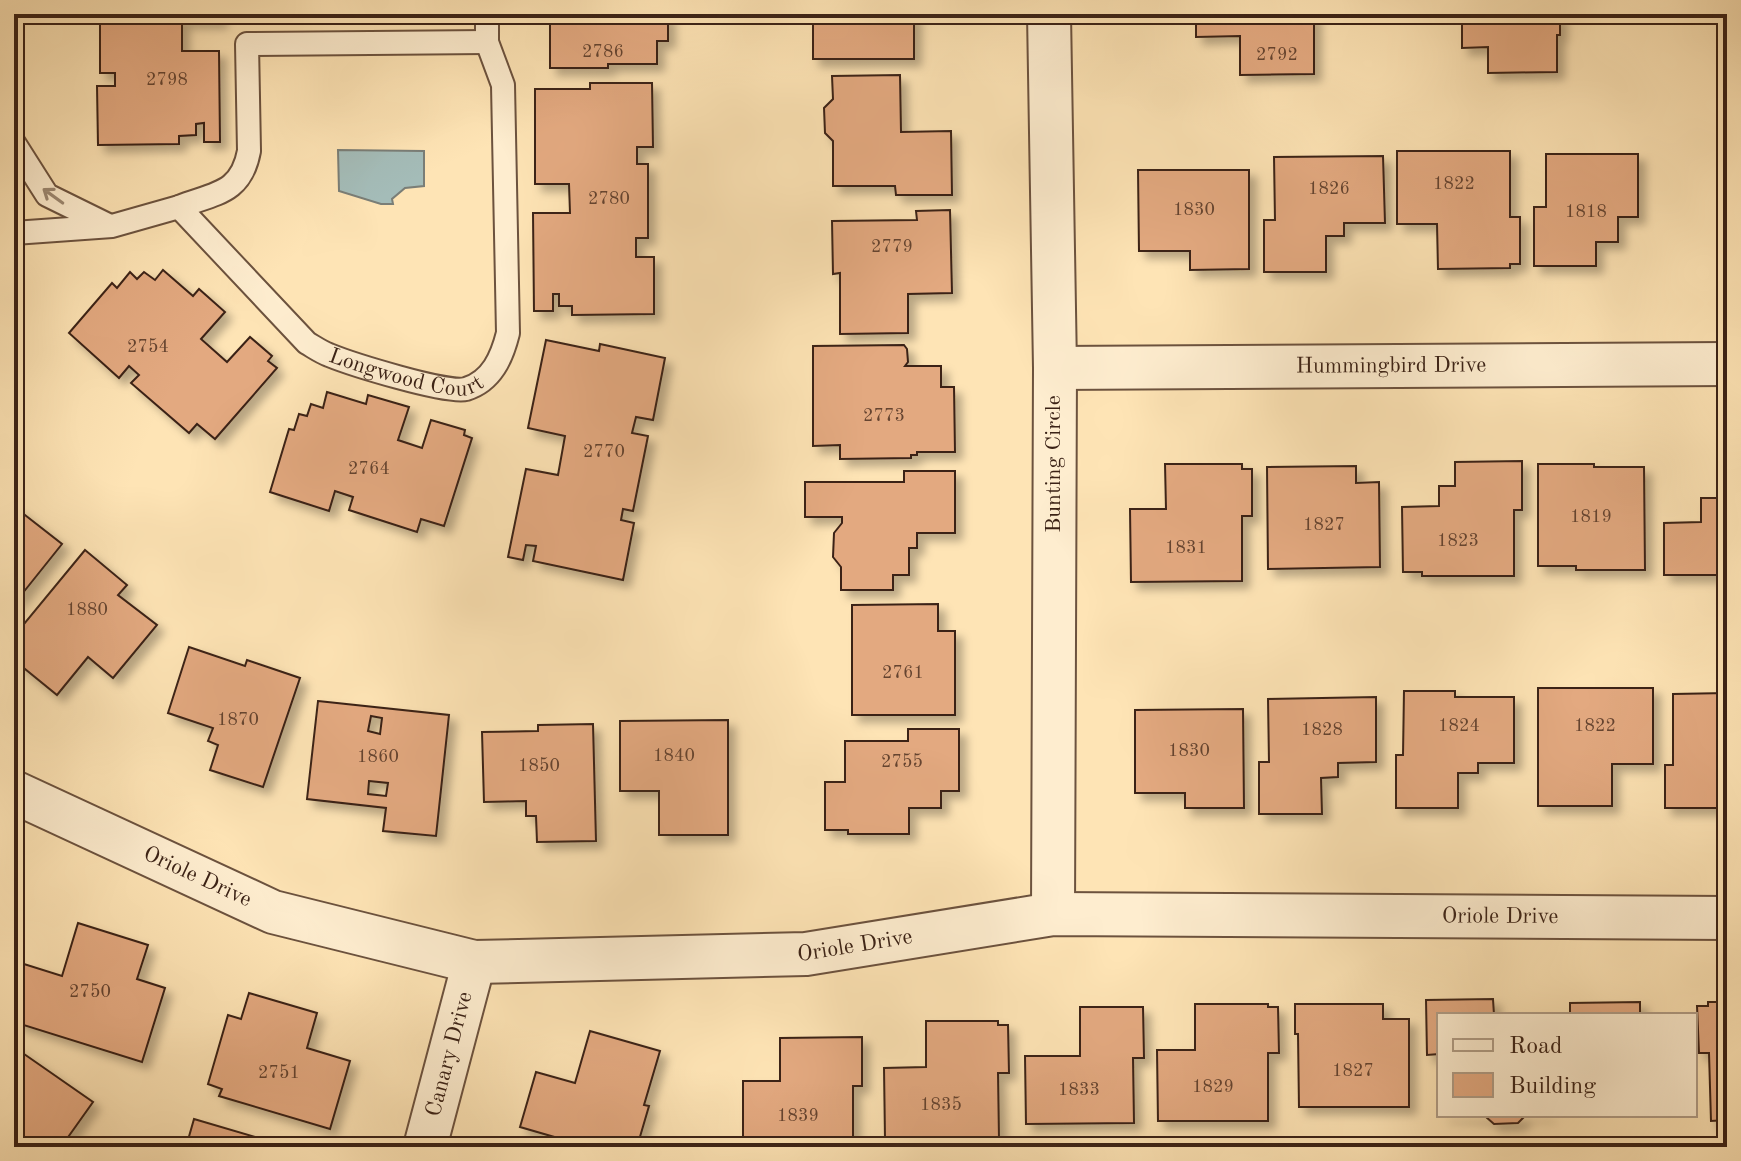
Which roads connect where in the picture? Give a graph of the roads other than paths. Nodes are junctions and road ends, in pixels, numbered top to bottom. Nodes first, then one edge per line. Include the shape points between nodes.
1 (487, 14) edge
2 (1049, 14) edge
3 (487, 42) junction
4 (14, 143) edge
5 (179, 207) junction
6 (112, 226) junction
7 (14, 233) edge
8 (1727, 364) edge
9 (1055, 368) junction
10 (14, 792) edge
11 (1053, 914) junction
12 (1727, 918) edge
13 (474, 962) junction
14 (425, 1147) edge

1 - 3 lane, Longwood Court
2 - 9 street, Bunting Circle
3 - 5 lane via 247,44 249,151 242,177 233,186
3 - 5 lane, Longwood Court via 503,85 508,333 493,371 478,383 464,390 443,389 327,355 307,343
6 -> 4 lane via 47,195
5 - 6 lane
6 - 7 lane
8 - 9 street, Hummingbird Drive
9 - 11 street, Bunting Circle
10 - 13 street, Oriole Drive via 273,912
11 - 12 street, Oriole Drive
11 - 13 street, Oriole Drive via 806,954
13 - 14 street, Canary Drive

